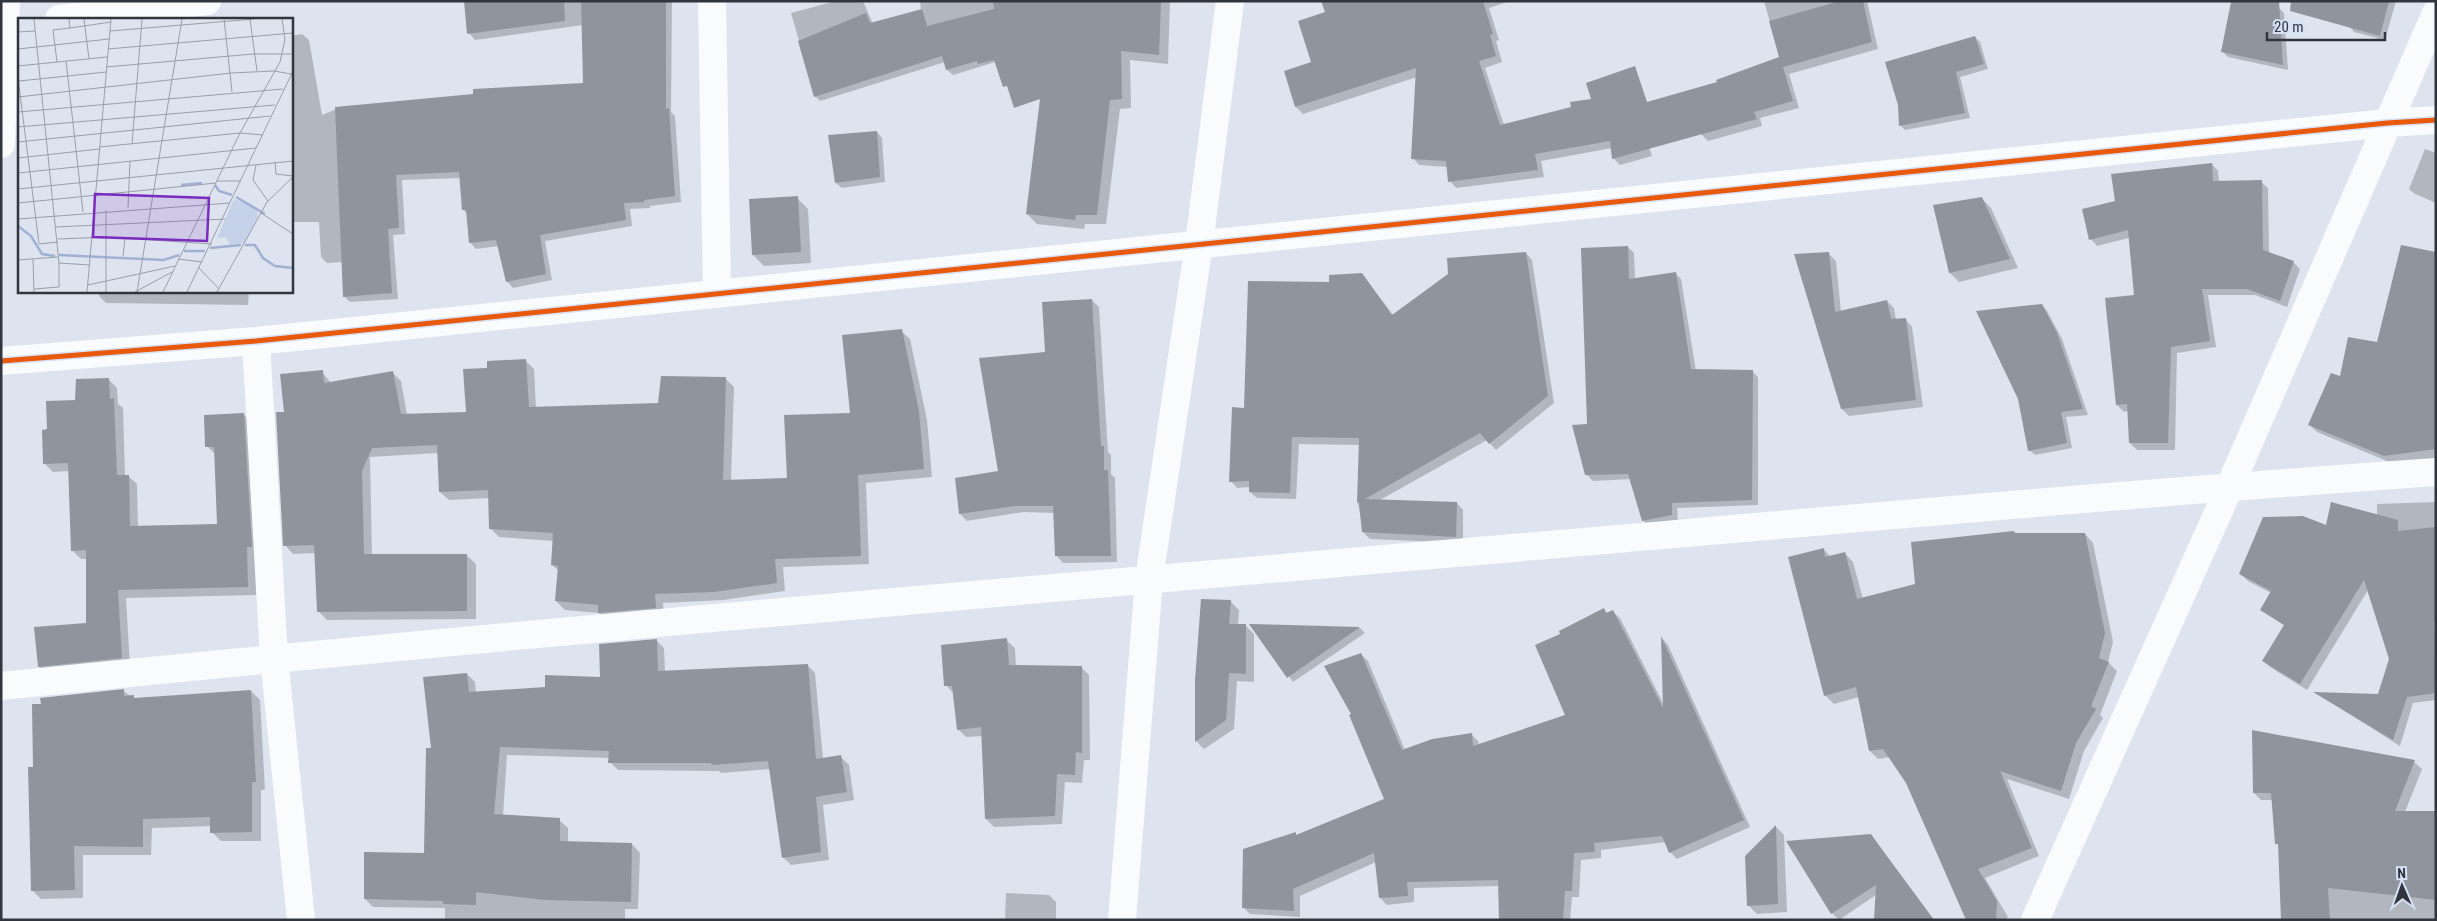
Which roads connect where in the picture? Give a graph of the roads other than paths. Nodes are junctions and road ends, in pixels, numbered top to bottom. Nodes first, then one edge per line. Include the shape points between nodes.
1 (207, 1) edge
2 (712, 1) edge
3 (1230, 1) edge
4 (2436, 12) edge
5 (66, 18) edge
6 (8, 19) edge
7 (2436, 120) edge
8 (2387, 123) junction
9 (1, 144) edge
10 (1199, 244) junction
11 (717, 293) junction
12 (256, 341) junction
13 (1, 361) edge
14 (2436, 472) edge
15 (2230, 486) junction
16 (1149, 579) junction
17 (274, 658) junction
18 (1, 686) edge
19 (301, 920) edge
20 (1122, 920) edge
21 (2035, 920) edge

1 - 5 street
2 - 11 street
3 - 10 street
4 - 8 street
6 - 9 street
7 - 8 street
8 - 10 street
8 - 15 street
10 - 11 street
10 - 16 street
11 - 12 street
12 - 13 street
12 - 17 street
14 - 15 street
15 - 16 street
15 - 21 street
16 - 17 street
16 - 20 street
17 - 18 street
17 - 19 street

